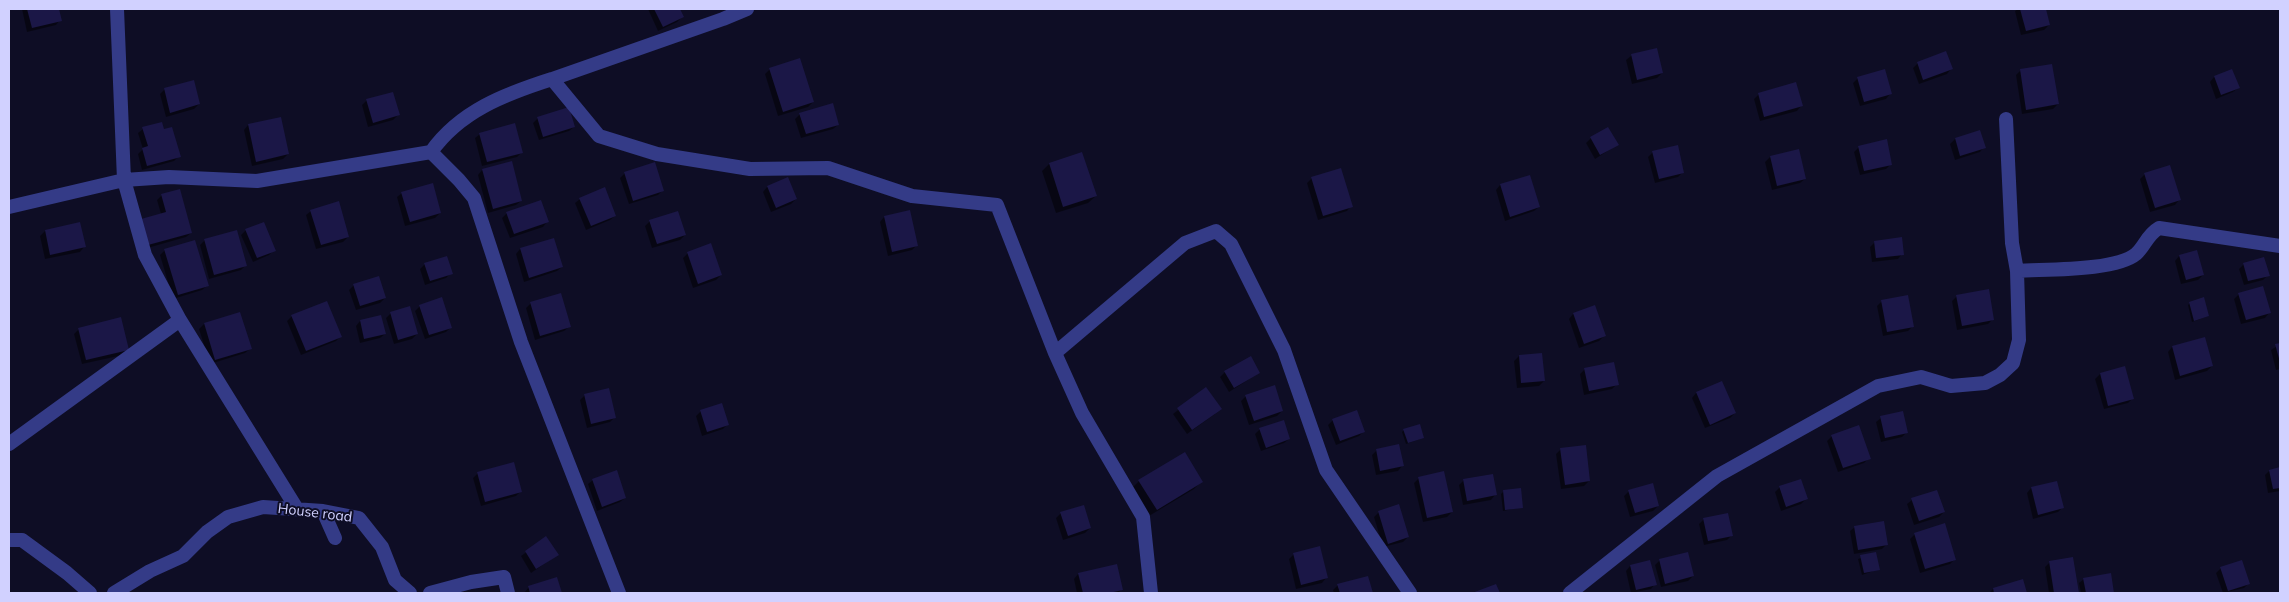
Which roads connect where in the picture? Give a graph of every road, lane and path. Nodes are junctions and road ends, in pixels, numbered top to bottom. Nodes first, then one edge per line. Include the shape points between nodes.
1 (117, 9) edge
2 (746, 9) edge
3 (552, 79) junction
4 (2006, 119) dead end
5 (431, 152) junction
6 (124, 180) junction
7 (9, 207) edge
8 (2280, 246) edge
9 (2017, 270) junction
10 (180, 320) junction
11 (1054, 353) junction
12 (9, 444) edge
13 (297, 509) junction
14 (323, 511) junction
15 (9, 530) edge
16 (335, 538) dead end
17 (15, 540) edge
18 (90, 593) edge
19 (114, 593) edge
20 (410, 593) edge
21 (430, 593) edge
22 (508, 593) edge
23 (619, 593) edge
24 (1151, 593) edge
25 (1410, 593) edge
26 (1570, 593) edge

1 - 6 street
2 - 3 street
3 - 5 street via 528,86 467,115 442,136
3 - 11 street via 600,136 657,154 750,169 828,168 912,196 997,205
4 - 9 street via 2012,243
5 - 6 street via 257,181 169,177
5 - 23 street via 474,198 524,351
6 - 7 street
6 - 10 street via 145,256
8 - 9 street via 2159,228 2143,242 2137,253 2112,265
9 - 26 street via 2020,340 2013,363 2000,375 1985,383 1951,386 1921,377 1878,386 1717,476
10 - 12 street
10 - 13 street
11 - 24 street via 1082,413 1143,517
11 - 25 street via 1185,243 1216,231 1231,244 1284,350 1326,470
13 - 14 street, House road
13 - 19 street, House road via 264,507 228,517 182,556
14 - 16 street
14 - 20 street, House road via 359,518 382,547 395,580
15 - 17 street
17 - 18 street via 67,573
21 - 22 street via 504,577

